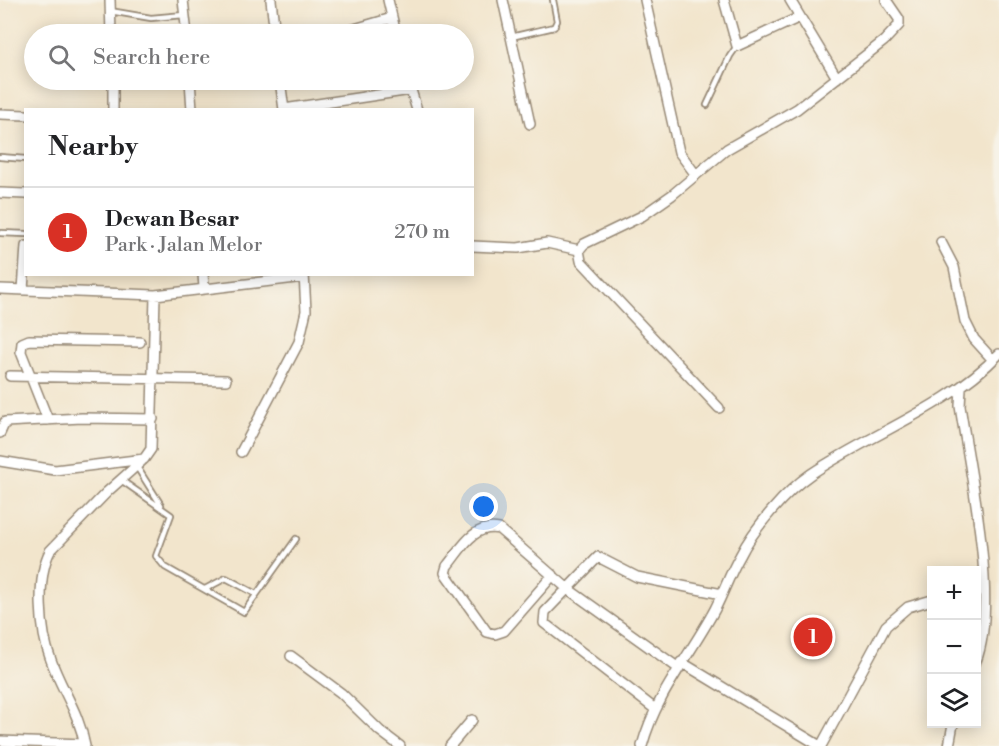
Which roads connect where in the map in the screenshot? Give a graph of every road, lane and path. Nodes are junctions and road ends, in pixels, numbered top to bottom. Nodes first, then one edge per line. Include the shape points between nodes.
1 (110, 0) edge
2 (183, 0) edge
3 (271, 0) edge
4 (388, 0) edge
5 (503, 0) edge
6 (553, 0) edge
7 (645, 0) edge
8 (724, 0) edge
9 (790, 0) edge
10 (886, 0) edge
11 (110, 11) junction
12 (186, 15) junction
13 (800, 17) junction
14 (392, 18) junction
15 (111, 24) edge
16 (186, 24) edge
17 (274, 24) edge
18 (371, 24) edge
19 (394, 24) edge
20 (511, 37) junction
21 (737, 46) junction
22 (837, 78) junction
23 (113, 90) edge
24 (191, 90) edge
25 (281, 90) edge
26 (411, 90) joint
27 (707, 105) dead end
28 (113, 108) edge
29 (192, 108) edge
30 (284, 108) edge
31 (291, 108) edge
32 (416, 108) edge
33 (0, 114) edge
34 (24, 115) edge
35 (530, 124) dead end
36 (0, 157) edge
37 (24, 159) edge
38 (696, 175) junction
39 (0, 193) edge
40 (24, 194) edge
41 (0, 233) edge
42 (24, 234) edge
43 (941, 242) dead end
44 (474, 246) edge
45 (579, 250) junction
46 (24, 275) edge
47 (203, 276) edge
48 (304, 276) edge
49 (204, 288) junction
50 (0, 289) edge
51 (23, 290) junction
52 (155, 295) junction
53 (140, 342) dead end
54 (996, 357) edge
55 (10, 376) dead end
56 (32, 376) junction
57 (154, 377) junction
58 (226, 380) dead end
59 (961, 388) junction
60 (719, 408) dead end
61 (153, 419) junction
62 (48, 420) junction
63 (0, 433) edge
64 (241, 452) dead end
65 (144, 459) junction
66 (0, 461) edge
67 (137, 467) junction
68 (121, 480) junction
69 (161, 506) junction
70 (296, 539) dead end
71 (553, 575) junction
72 (205, 589) junction
73 (568, 589) junction
74 (256, 594) junction
75 (722, 594) junction
76 (927, 601) edge
77 (981, 601) edge
78 (291, 656) dead end
79 (679, 664) junction
80 (655, 709) junction
81 (472, 720) dead end
82 (952, 728) edge
83 (0, 741) edge
84 (85, 745) edge
85 (400, 746) edge
86 (450, 746) edge
87 (642, 746) edge
88 (820, 746) edge
89 (949, 746) edge

1 - 11 street
2 - 12 street
3 - 17 street
4 - 14 street
5 - 20 street
6 - 20 lane via 557,21 554,27
7 - 38 street via 680,152
8 - 21 street
9 - 13 street
10 - 22 street via 899,19 897,30
11 - 12 lane via 151,18
11 - 15 street
12 - 16 street
13 - 21 street
13 - 22 street
14 - 18 street
14 - 19 street
20 - 35 street
21 - 27 lane
22 - 38 street via 797,110 727,149
23 - 28 street
24 - 29 street
25 - 30 street
26 - 31 street
26 - 32 street
33 - 34 street
36 - 37 lane
38 - 45 street via 642,216
39 - 40 street
41 - 42 lane
43 - 54 street via 956,274 965,321 974,339
44 - 45 street via 518,248 547,243
45 - 60 street via 580,261
46 - 51 street
47 - 49 street
48 - 49 street
48 - 64 street via 306,311 300,342
49 - 52 street
50 - 51 street
51 - 52 street
52 - 57 street
53 - 56 street via 25,341 21,352
54 - 59 street
55 - 56 street
56 - 57 street
56 - 62 street
57 - 58 street
57 - 61 street
59 - 75 street via 858,445 798,484 752,535
59 - 77 street via 960,406 985,572
61 - 62 street
61 - 65 street via 152,448
62 - 63 street via 5,422
65 - 66 street via 55,470
65 - 67 street
67 - 68 street
67 - 69 lane
68 - 69 lane
68 - 84 street via 50,551 44,562 41,587 50,659 78,716
69 - 72 lane via 171,515 156,556 165,567
70 - 74 lane
71 - 71 street via 499,529 488,526 478,529 445,573 487,632 495,634 504,632
71 - 73 street
72 - 74 lane via 226,578
72 - 74 lane via 244,612
73 - 75 street via 598,557 637,577
73 - 79 street
73 - 80 street via 545,612 544,623
75 - 79 street
76 - 88 street via 908,607 886,626
78 - 85 street via 341,693
79 - 80 street
79 - 88 street
80 - 87 street
81 - 86 street
82 - 89 street
83 - 84 street

